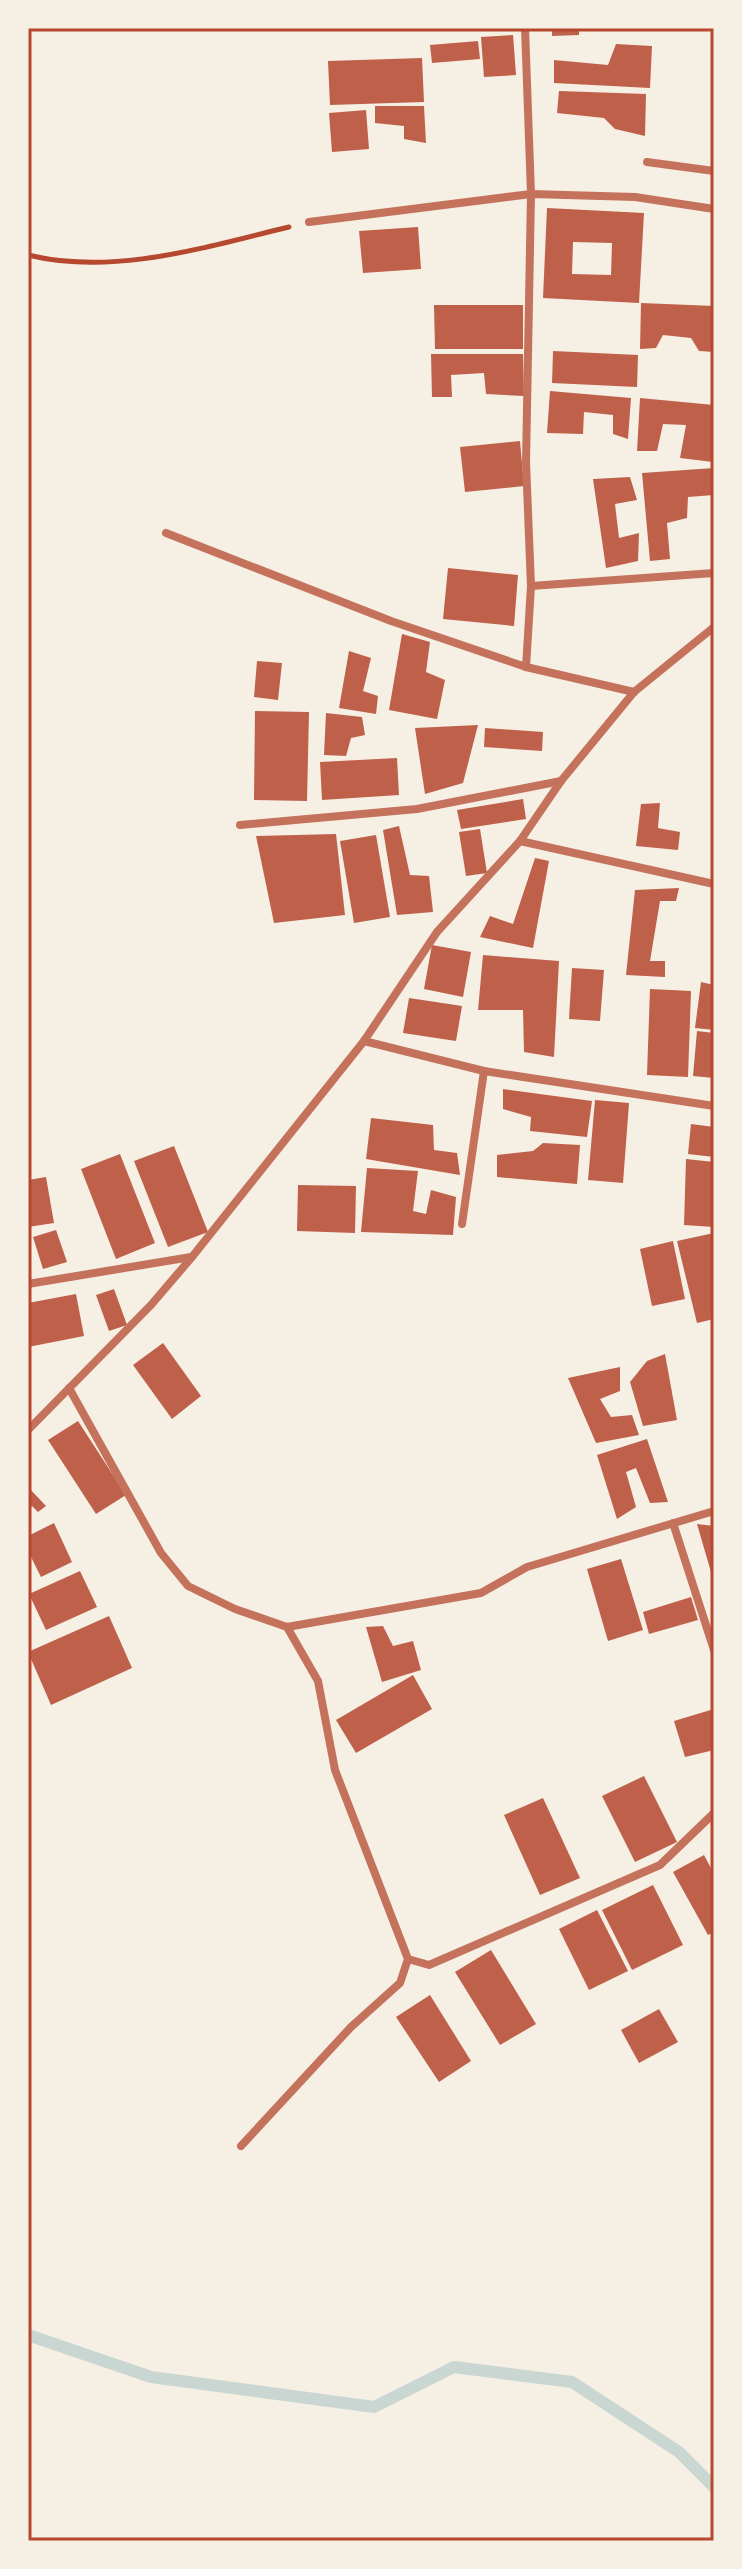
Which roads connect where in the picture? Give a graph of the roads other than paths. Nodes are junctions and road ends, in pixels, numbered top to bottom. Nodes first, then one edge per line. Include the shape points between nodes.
1 (525, 28) edge
2 (647, 162) dead end
3 (714, 171) edge
4 (531, 194) junction
5 (714, 209) edge
6 (309, 222) road end
7 (166, 533) dead end
8 (714, 573) edge
9 (531, 586) junction
10 (714, 627) edge
11 (526, 667) junction
12 (634, 692) junction
13 (561, 781) junction
14 (240, 825) dead end
15 (520, 841) junction
16 (714, 884) edge
17 (364, 1041) junction
18 (484, 1071) junction
19 (714, 1106) edge
20 (462, 1224) dead end
21 (192, 1257) junction
22 (28, 1284) edge
23 (69, 1388) junction
24 (28, 1430) edge
25 (714, 1511) edge
26 (673, 1523) junction
27 (287, 1627) junction
28 (714, 1650) edge
29 (714, 1813) edge
30 (408, 1959) junction
31 (241, 2146) dead end

1 - 4 street
2 - 3 street
4 - 5 street via 635,197
4 - 6 street
4 - 9 street via 526,462
7 - 11 street
8 - 9 street
9 - 11 street
10 - 12 street
11 - 12 street
12 - 13 street
13 - 14 street via 417,809
13 - 15 street
15 - 16 street
15 - 17 street via 437,932
17 - 18 street
17 - 21 street
18 - 19 street
18 - 20 street
21 - 22 street
21 - 23 street
23 - 24 street
23 - 27 street via 161,1553 188,1586
25 - 26 street
26 - 27 street via 527,1567 481,1593
26 - 28 street
27 - 30 street via 318,1681 335,1770
29 - 30 street via 660,1865 429,1965
30 - 31 street via 400,1983 351,2027

